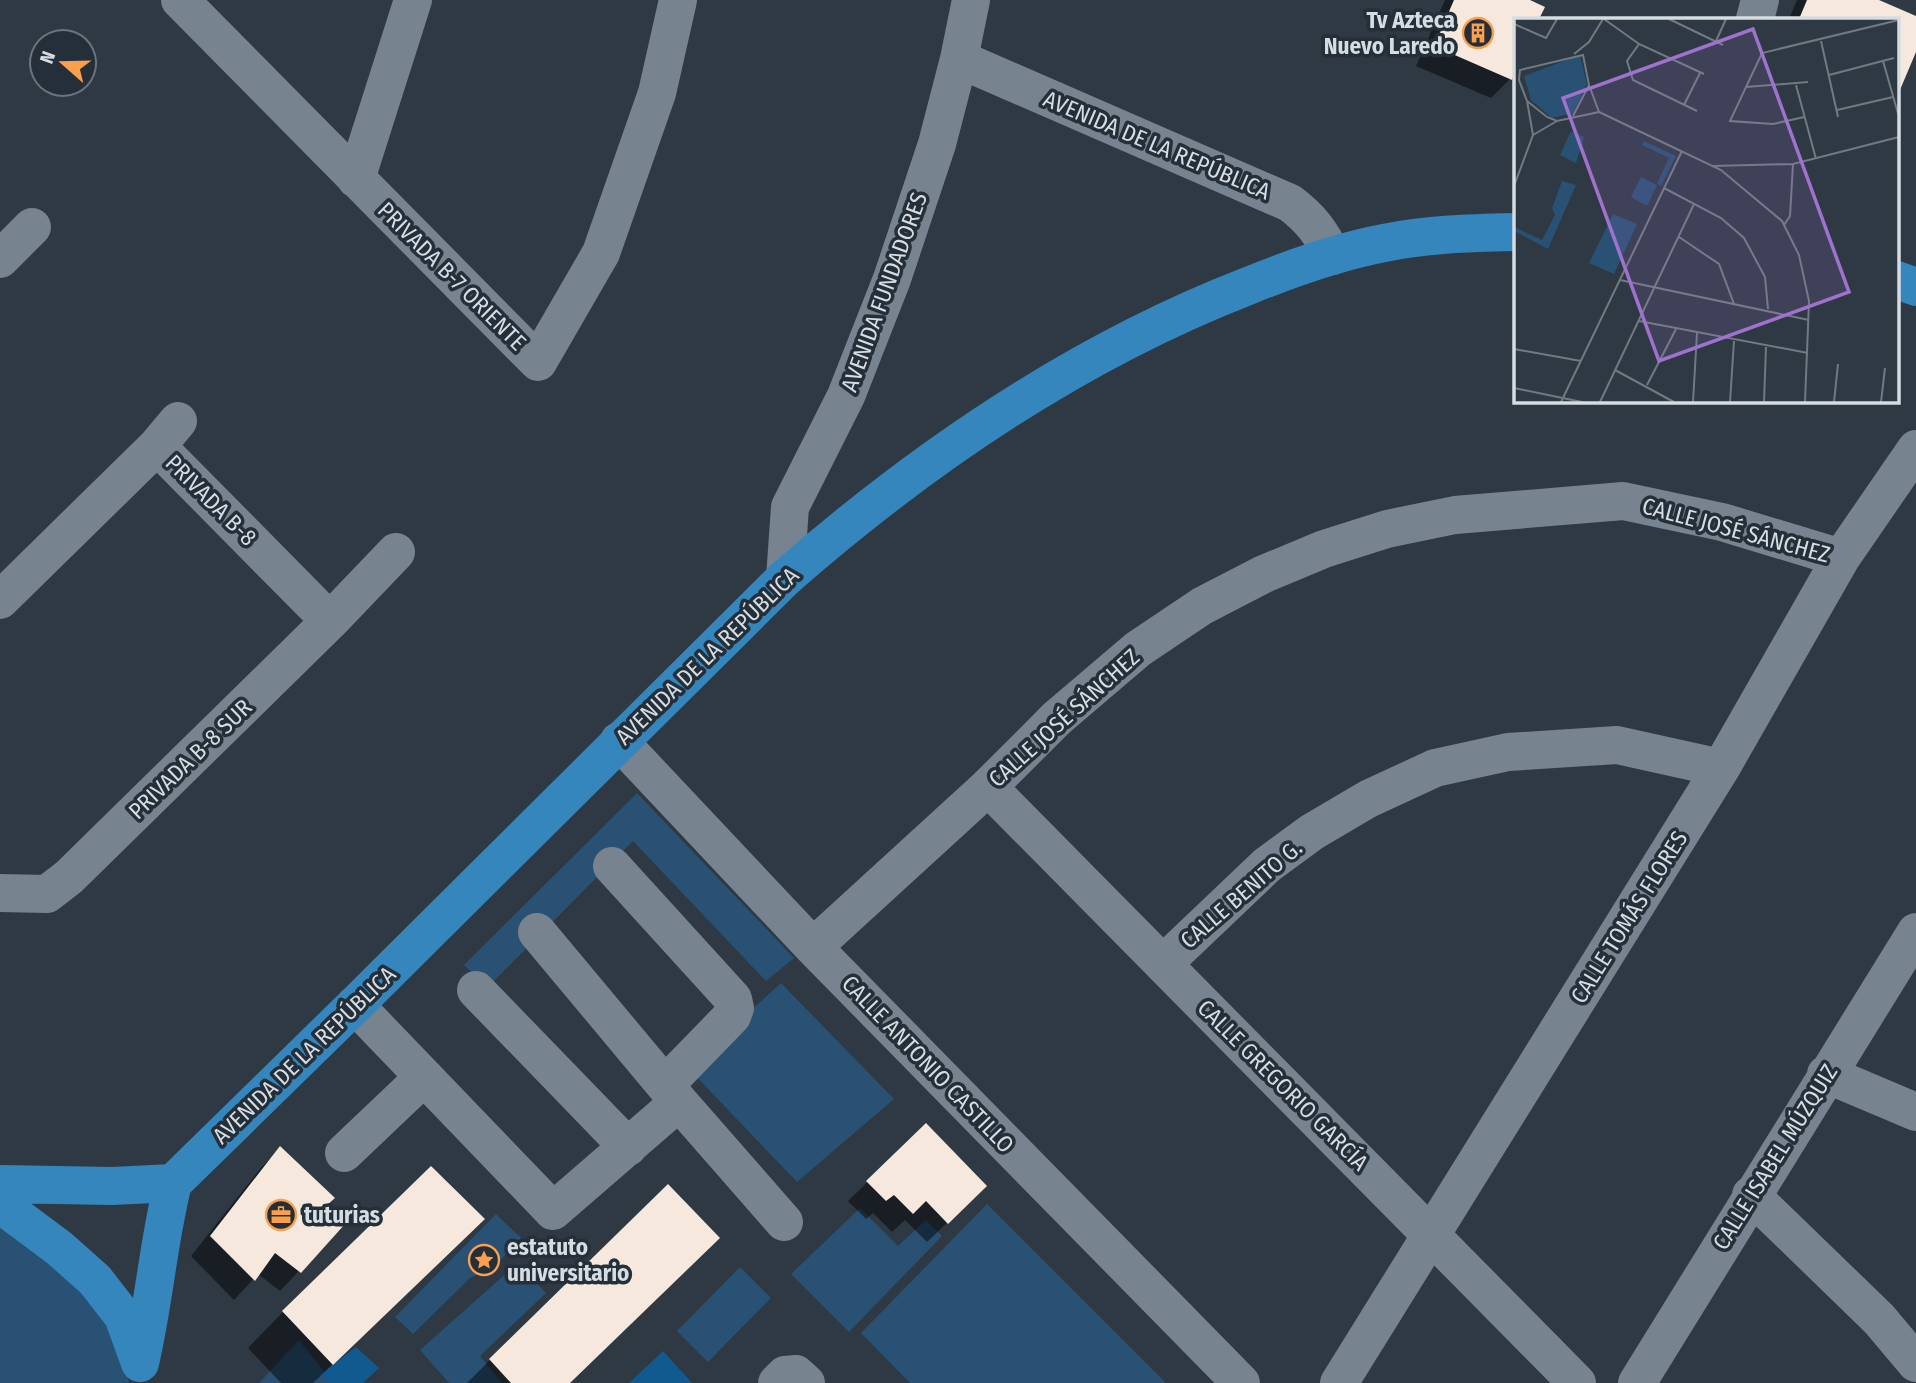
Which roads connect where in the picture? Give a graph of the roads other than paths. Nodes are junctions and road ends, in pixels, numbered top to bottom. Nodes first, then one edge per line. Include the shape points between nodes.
1 (180, 0) edge
2 (413, 0) edge
3 (678, 0) edge
4 (971, 0) edge
5 (1760, 0) edge
6 (1755, 18) edge
7 (959, 60) junction
8 (356, 179) junction
9 (32, 227) dead end
10 (1514, 232) edge
11 (1332, 256) junction
12 (0, 259) edge
13 (1898, 280) edge
14 (1916, 287) edge
15 (1916, 449) edge
16 (396, 552) dead end
17 (1841, 558) junction
18 (786, 578) junction
19 (0, 600) edge
20 (330, 621) junction
21 (619, 741) junction
22 (1721, 768) junction
23 (988, 787) junction
24 (612, 866) dead end
25 (0, 893) edge
26 (537, 932) dead end
27 (1916, 932) edge
28 (813, 947) junction
29 (1164, 963) junction
30 (476, 990) dead end
31 (355, 1005) junction
32 (1826, 1074) junction
33 (424, 1077) junction
34 (672, 1094) junction
35 (1916, 1112) edge
36 (628, 1147) junction
37 (344, 1153) dead end
38 (173, 1183) junction
39 (0, 1184) edge
40 (1751, 1195) junction
41 (0, 1205) edge
42 (784, 1222) dead end
43 (1432, 1234) junction
44 (1916, 1363) edge
45 (140, 1373) edge
46 (777, 1383) edge
47 (806, 1383) edge
48 (1241, 1383) edge
49 (1339, 1383) edge
50 (1577, 1383) edge
51 (1637, 1383) edge

1 - 8 street, PRIVADA B-7 ORIENTE
2 - 8 street
3 - 8 street, PRIVADA B-7 ORIENTE via 657,93 601,253 538,362
4 - 7 street, AVENIDA FUNDADORES
5 - 6 street
7 - 11 street, AVENIDA DE LA REPÚBLICA via 1290,203 1324,236
7 - 18 street, AVENIDA FUNDADORES via 937,144 892,279 846,396 790,507
9 - 12 street
10 - 11 main road, AVENIDA DE LA REPÚBLICA via 1450,234
11 - 18 main road, AVENIDA DE LA REPÚBLICA via 1188,309 1042,388 934,461
13 - 14 main road
15 - 17 street, CALLE TOMÁS FLORES
16 - 20 street, PRIVADA B-8 SUR
17 - 22 street, CALLE TOMÁS FLORES
17 - 23 street, CALLE JOSÉ SÁNCHEZ via 1722,522 1623,501 1455,515 1387,529 1324,549 1202,606 1138,649 1057,718
18 - 21 main road, AVENIDA DE LA REPÚBLICA
19 - 20 street, PRIVADA B-8 via 168,434
20 - 25 street, PRIVADA B-8 SUR via 69,877 47,894
21 - 28 street, CALLE ANTONIO CASTILLO
21 - 31 main road, AVENIDA DE LA REPÚBLICA
22 - 29 street, CALLE BENITO G. via 1617,745 1508,752 1435,768 1312,832 1267,865
22 - 43 street, CALLE TOMÁS FLORES
23 - 28 street, CALLE JOSÉ SÁNCHEZ
23 - 29 street, CALLE GREGORIO GARCÍA
24 - 34 street via 733,999 733,1016
26 - 34 street
27 - 32 street, CALLE ISABEL MÚZQUIZ
28 - 48 street, CALLE ANTONIO CASTILLO
29 - 43 street, CALLE GREGORIO GARCÍA
30 - 36 street
31 - 33 street
31 - 38 main road, AVENIDA DE LA REPÚBLICA
32 - 35 street
32 - 40 street, CALLE ISABEL MÚZQUIZ
33 - 36 street via 553,1211
33 - 37 street
34 - 36 street
34 - 42 street
38 - 39 main road
38 - 45 main road
40 - 44 street via 1879,1319
40 - 51 street, CALLE ISABEL MÚZQUIZ
41 - 45 main road via 95,1280 123,1316
43 - 49 street, CALLE TOMÁS FLORES
43 - 50 street, CALLE GREGORIO GARCÍA
46 - 47 street via 785,1375 796,1374

